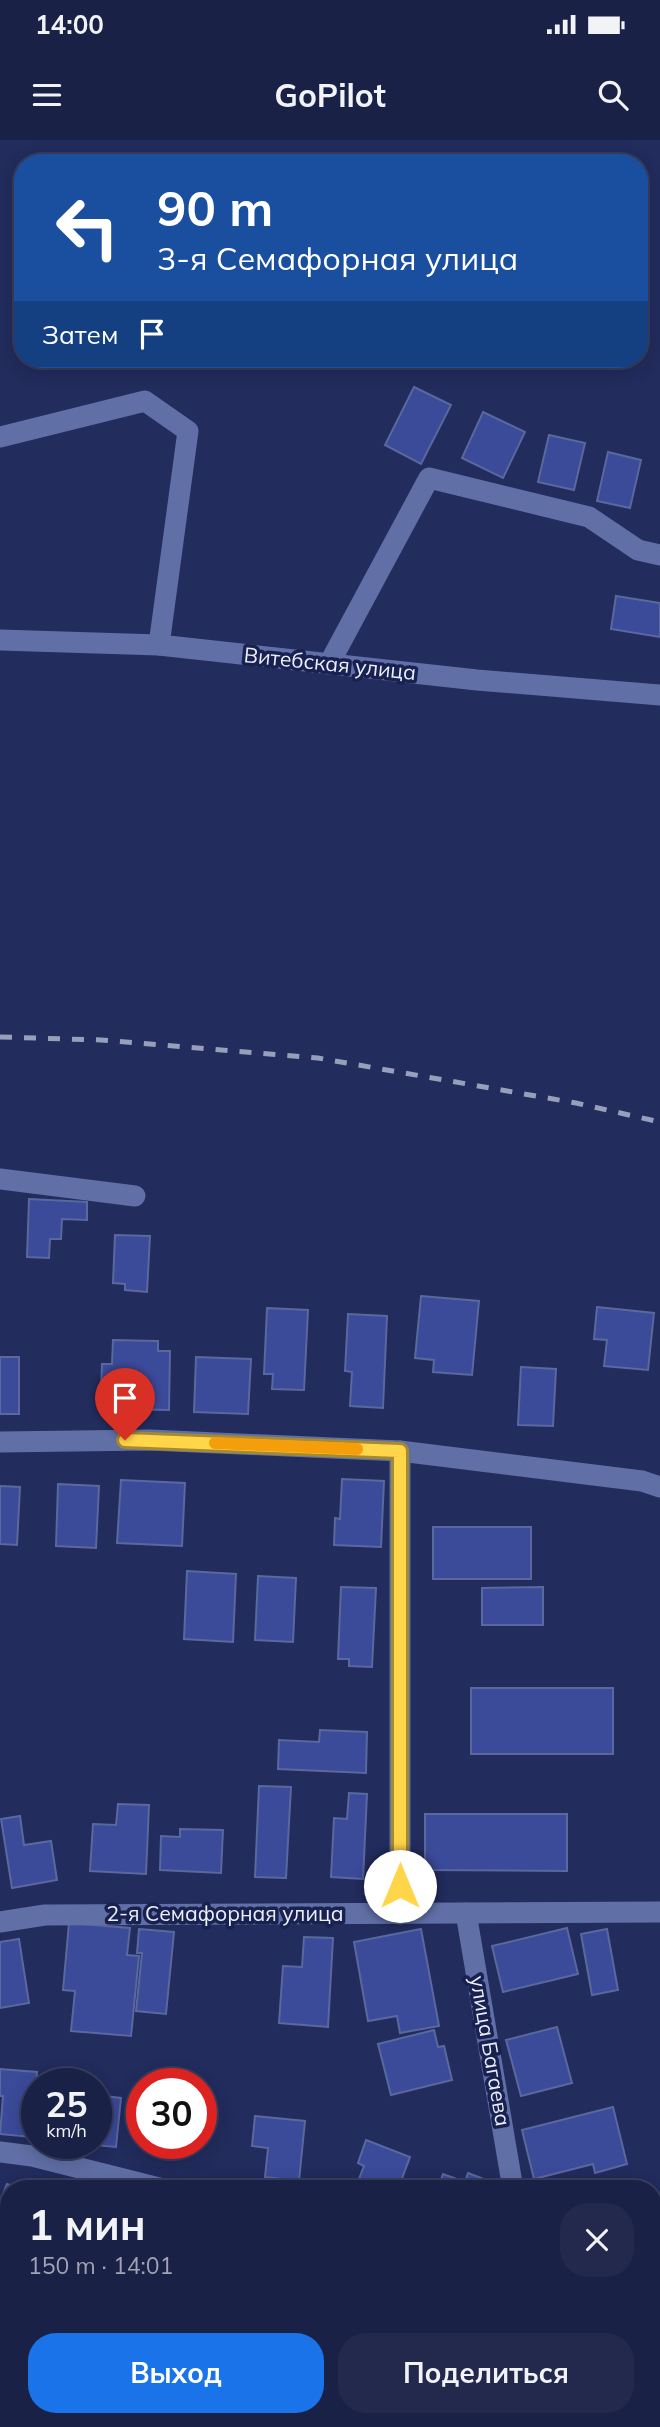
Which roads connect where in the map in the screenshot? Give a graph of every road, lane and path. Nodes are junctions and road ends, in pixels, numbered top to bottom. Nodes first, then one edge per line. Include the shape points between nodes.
1 (0, 436) edge
2 (660, 555) edge
3 (0, 640) edge
4 (159, 645) junction
5 (329, 664) junction
6 (660, 695) edge
7 (0, 1179) edge
8 (135, 1196) dead end
9 (0, 1442) edge
10 (400, 1451) junction
11 (660, 1487) edge
12 (660, 1912) edge
13 (466, 1913) junction
14 (400, 1914) junction
15 (0, 1922) edge
16 (0, 2152) edge
17 (127, 2180) edge
18 (511, 2180) edge

1 - 4 street via 145,401 188,431
2 - 5 street via 638,551 589,517 429,478
3 - 4 street, Витебская улица
4 - 5 street, Витебская улица
5 - 6 street, Витебская улица
7 - 8 street
9 - 10 street via 150,1440
10 - 11 street via 642,1480
10 - 14 street
12 - 13 street, 2-я Семафорная улица
13 - 14 street, 2-я Семафорная улица
13 - 18 street, улица Багаева
14 - 15 street, 2-я Семафорная улица via 45,1915
16 - 17 street

